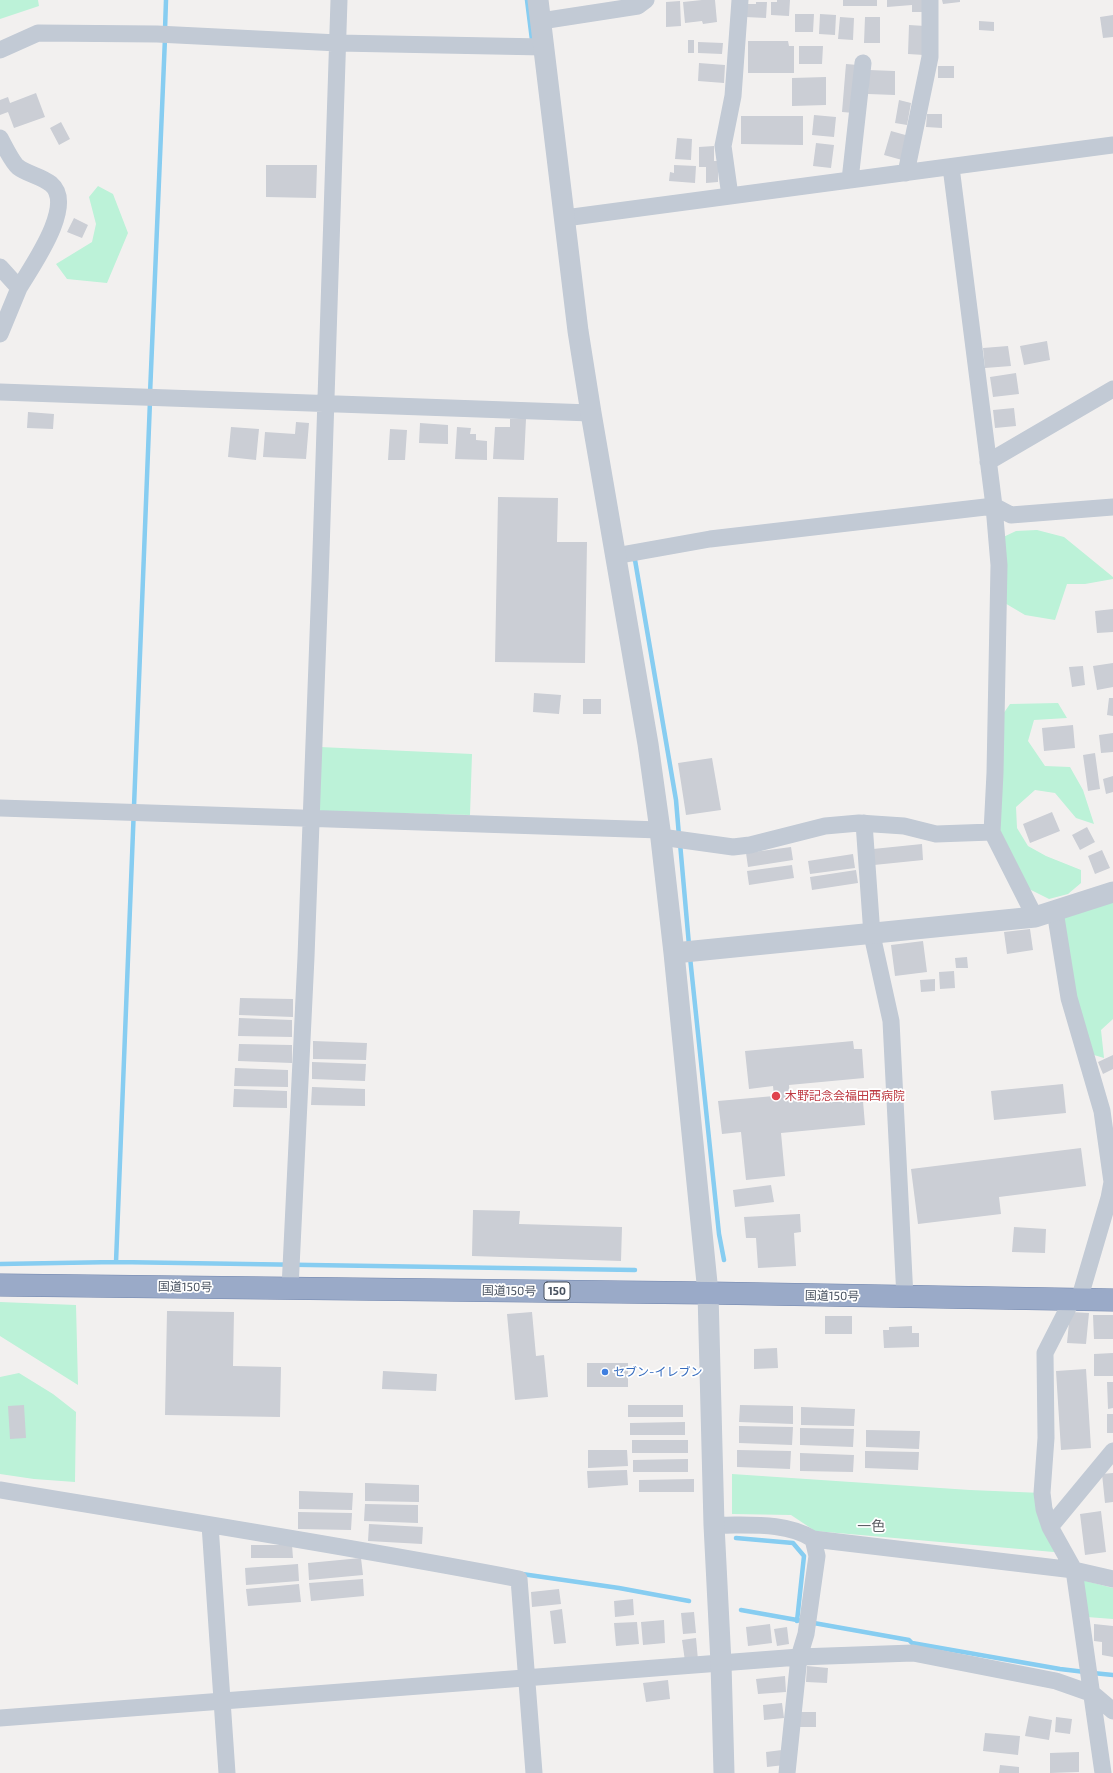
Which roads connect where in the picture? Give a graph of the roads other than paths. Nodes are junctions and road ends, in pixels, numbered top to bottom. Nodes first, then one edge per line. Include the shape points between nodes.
1 (339, 0) edge
2 (538, 0) edge
3 (646, 0) edge
4 (740, 0) edge
5 (930, 0) edge
6 (541, 21) junction
7 (338, 43) junction
8 (544, 47) junction
9 (0, 50) edge
10 (863, 63) dead end
11 (0, 138) edge
12 (1113, 145) edge
13 (950, 167) junction
14 (906, 173) junction
15 (850, 180) junction
16 (730, 196) junction
17 (565, 218) junction
18 (0, 267) edge
19 (19, 288) junction
20 (0, 334) edge
21 (1113, 389) edge
22 (0, 392) edge
23 (326, 404) junction
24 (591, 413) junction
25 (988, 462) junction
26 (994, 506) junction
27 (1113, 507) edge
28 (616, 556) junction
29 (0, 808) edge
30 (310, 819) junction
31 (864, 823) junction
32 (992, 832) junction
33 (661, 834) junction
34 (1113, 892) edge
35 (1055, 911) junction
36 (1035, 917) junction
37 (872, 934) junction
38 (674, 953) junction
39 (0, 1285) edge
40 (290, 1288) junction
41 (708, 1293) junction
42 (905, 1298) junction
43 (1075, 1300) junction
44 (1113, 1300) edge
45 (1113, 1451) edge
46 (0, 1490) edge
47 (210, 1525) junction
48 (714, 1525) junction
49 (1050, 1527) junction
50 (813, 1539) junction
51 (1074, 1570) junction
52 (1113, 1579) edge
53 (799, 1657) junction
54 (721, 1663) junction
55 (526, 1677) junction
56 (1093, 1694) junction
57 (221, 1702) junction
58 (1113, 1711) edge
59 (0, 1718) edge
60 (227, 1773) edge
61 (534, 1773) edge
62 (724, 1773) edge
63 (787, 1773) edge
64 (1103, 1773) edge

1 - 7 street
2 - 6 street
3 - 6 street via 638,6
4 - 16 street via 733,96 723,146
5 - 14 street via 930,58
6 - 8 street
7 - 8 street
7 - 9 street via 157,34 38,33
7 - 23 street
8 - 17 street
10 - 15 street
11 - 19 street via 17,166 50,183 58,193 56,220
12 - 13 street
13 - 14 street
13 - 25 street
14 - 15 street
15 - 16 street
16 - 17 street
17 - 24 street via 578,331
18 - 19 street
19 - 20 street
21 - 25 street
22 - 23 street
23 - 24 street
23 - 30 street
24 - 28 street
25 - 26 street
26 - 27 street via 1011,515
26 - 28 street via 710,540
26 - 32 street via 999,565
28 - 33 street
29 - 30 street
30 - 33 street
30 - 40 street
31 - 32 street via 904,826 936,834
31 - 33 street via 825,826 733,847
31 - 37 street
32 - 36 street
33 - 38 street
34 - 35 street
35 - 36 street
35 - 43 street via 1069,998 1102,1111 1112,1182
36 - 37 street
37 - 38 street
37 - 42 street via 891,1021
38 - 41 street
39 - 40 highway, 国道150号 / 150
40 - 41 highway, 国道150号 / 150
41 - 42 highway, 国道150号 / 150
41 - 48 street
42 - 43 highway, 国道150号 / 150
43 - 44 highway, 国道150号 / 150
43 - 49 street via 1045,1353 1046,1438 1042,1492
45 - 49 street
46 - 47 street
47 - 55 street via 361,1549 520,1579
47 - 57 street
48 - 50 street via 783,1527 802,1532
48 - 54 street
49 - 51 street
50 - 51 street
50 - 53 street via 817,1556 806,1634
51 - 52 street
51 - 56 street
53 - 54 street
53 - 56 street via 913,1653 1056,1681
53 - 63 street
54 - 55 street
54 - 62 street
55 - 57 street
55 - 61 street
56 - 58 street
56 - 64 street
57 - 59 street
57 - 60 street

